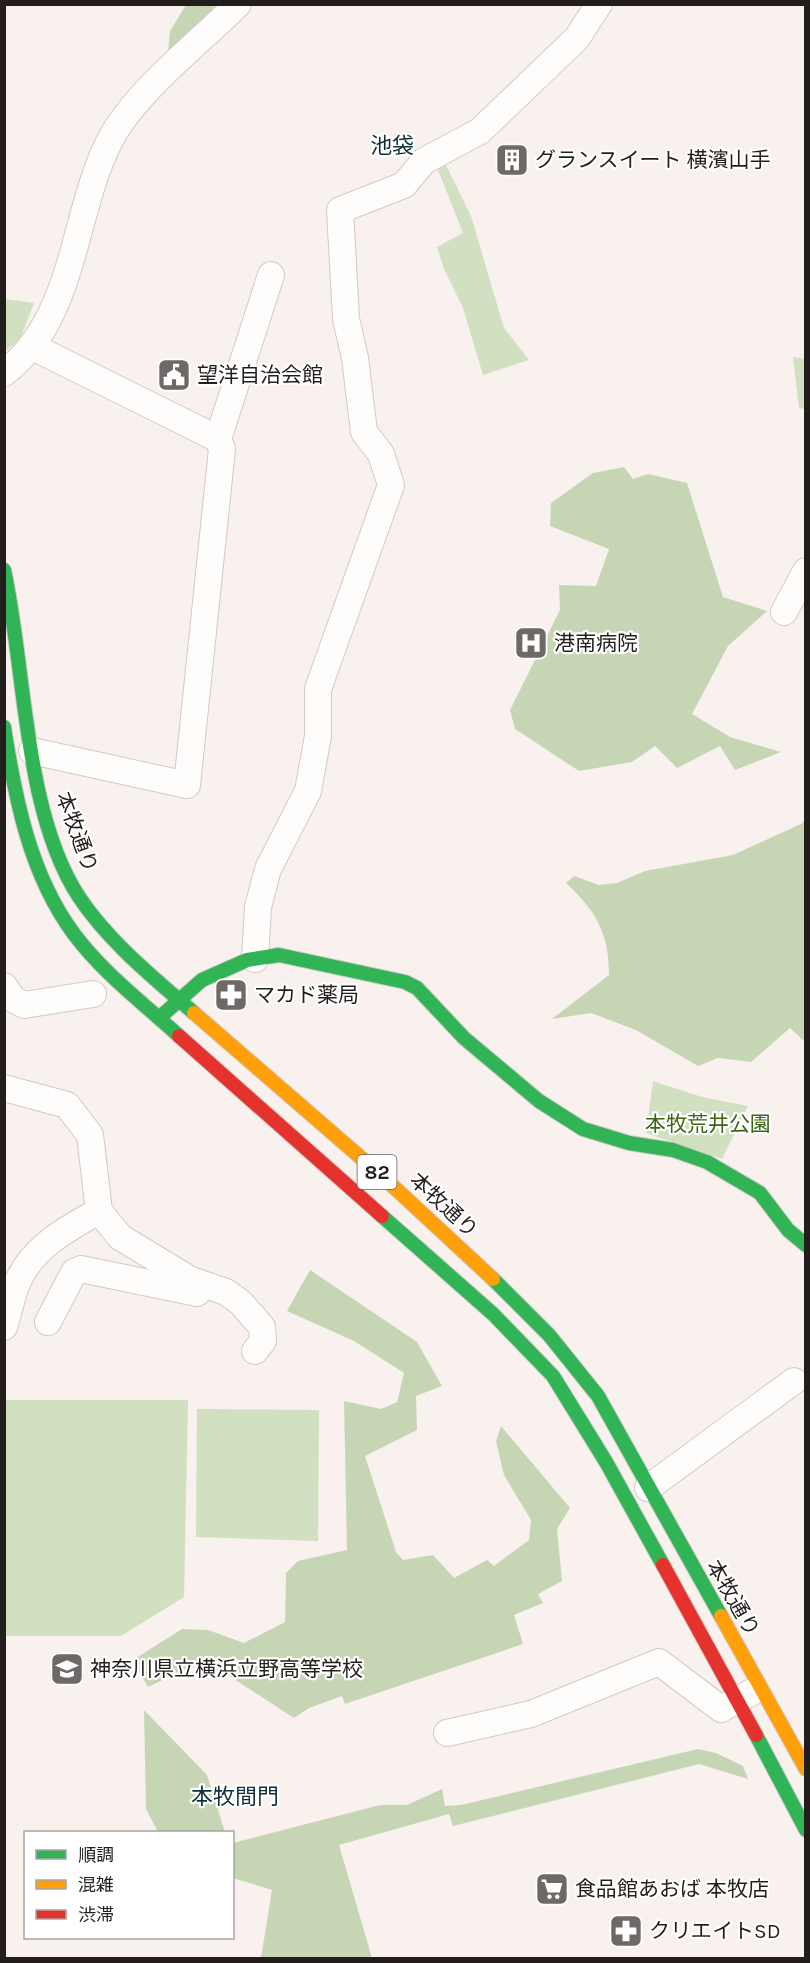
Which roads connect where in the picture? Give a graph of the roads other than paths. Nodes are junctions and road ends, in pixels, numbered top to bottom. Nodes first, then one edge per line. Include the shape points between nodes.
1 (238, 4) edge
2 (599, 4) edge
3 (271, 275) dead end
4 (31, 346) junction
5 (4, 373) edge
6 (218, 439) junction
7 (4, 570) edge
8 (806, 571) edge
9 (783, 612) dead end
10 (4, 727) edge
11 (32, 751) junction
12 (255, 959) junction
13 (4, 986) edge
14 (93, 994) dead end
15 (178, 999) junction
16 (159, 1018) junction
17 (4, 1088) edge
18 (99, 1211) junction
19 (806, 1245) edge
20 (242, 1303) junction
21 (48, 1322) dead end
22 (4, 1327) edge
23 (255, 1351) dead end
24 (794, 1381) dead end
25 (648, 1488) junction
26 (760, 1688) junction
27 (738, 1700) junction
28 (447, 1733) dead end
29 (806, 1770) edge
30 (806, 1830) edge

1 - 4 street via 124,115 96,171 62,287
2 - 12 street via 577,38 480,131 424,161 404,185 340,210 346,319 364,432 381,453 391,485 318,689 318,736 311,780 268,869 258,907
3 - 6 street
4 - 5 street
4 - 6 street
6 - 11 street via 222,449 187,785
7 - 11 main road, 本牧通り / 82 via 15,616
8 - 9 street
10 - 16 main road, 82 via 20,811 36,860 63,918 106,970
11 - 15 main road, 本牧通り / 82 via 43,806 71,884 113,938
12 - 15 main road via 202,981
12 - 19 main road via 279,955 334,964 417,988 464,1038 539,1101 583,1129 707,1162 760,1192 788,1230
13 - 14 street via 13,999 24,1005
15 - 16 main road
15 - 25 main road, 本牧通り / 82 via 409,1200 532,1315 570,1356 598,1396
16 - 27 main road, 82 via 493,1314 553,1376
17 - 18 street via 67,1105 90,1135
18 - 20 street via 120,1237 191,1280 226,1292
18 - 22 street via 63,1231 30,1261 18,1281
20 - 21 street via 90,1268 74,1272
20 - 23 street via 262,1328 263,1341
24 - 25 street
25 - 26 main road, 本牧通り / 82
26 - 27 street
26 - 29 main road, 本牧通り / 82
27 - 28 street via 721,1709 659,1662 531,1714
27 - 30 main road, 82 via 780,1802

